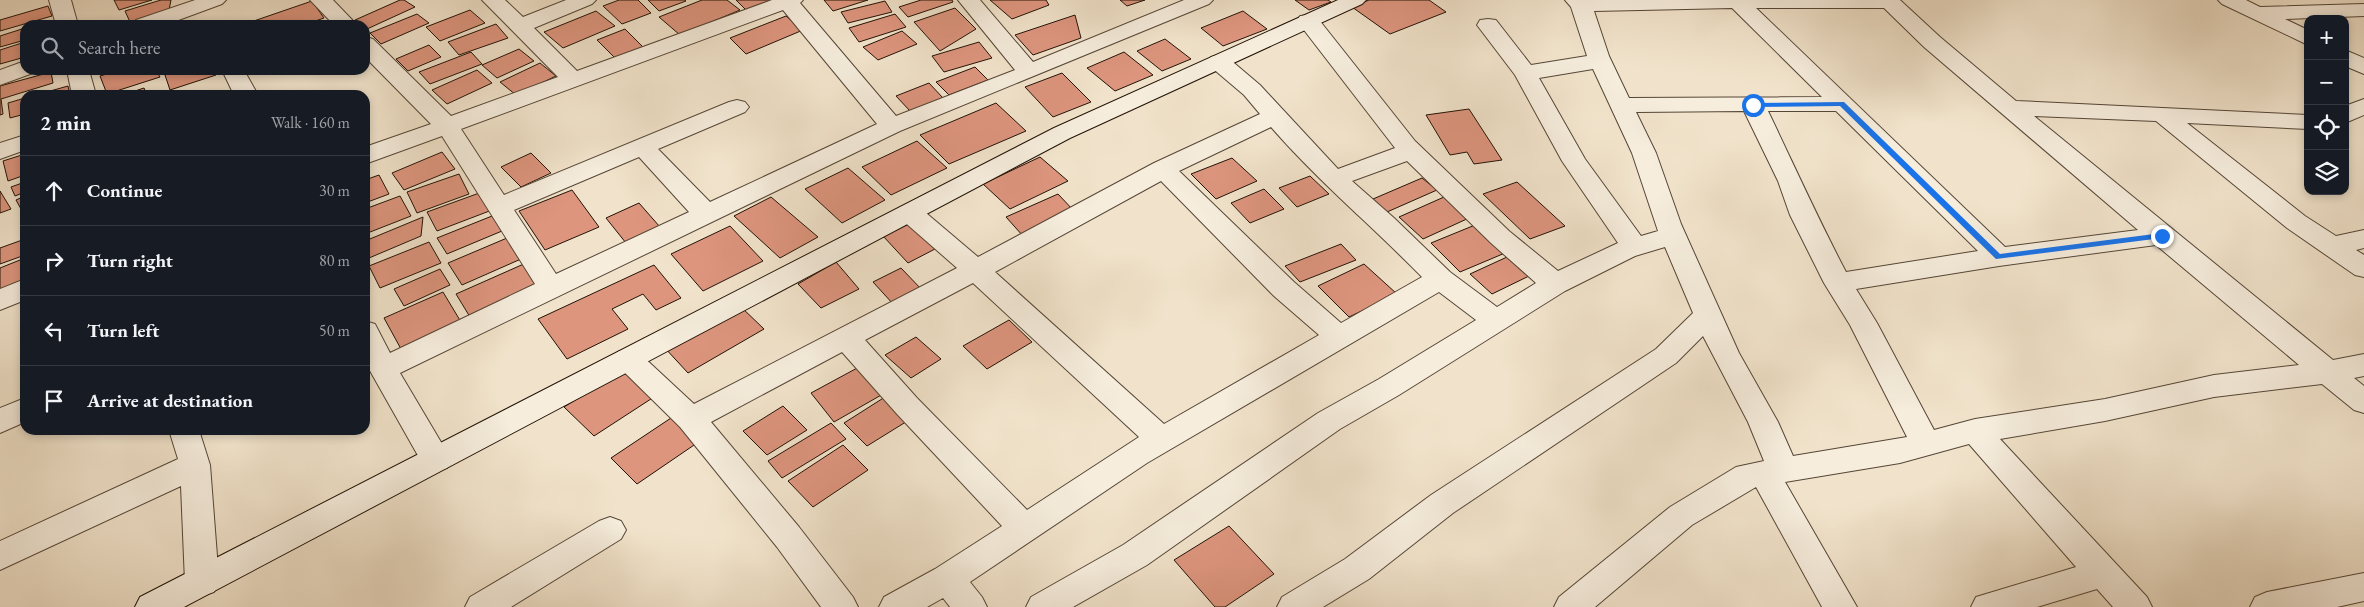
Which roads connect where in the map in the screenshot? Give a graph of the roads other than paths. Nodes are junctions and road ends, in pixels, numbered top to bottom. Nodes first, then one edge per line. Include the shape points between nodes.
1 (60, 0) edge
2 (321, 0) edge
3 (493, 0) edge
4 (585, 0) edge
5 (789, 0) edge
6 (969, 0) edge
7 (1202, 0) edge
8 (1355, 0) edge
9 (2229, 0) edge
10 (1889, 1) edge
11 (203, 2) edge
12 (1579, 3) edge
13 (1739, 3) junction
14 (2364, 10) edge
15 (2256, 14) junction
16 (65, 20) edge
17 (157, 20) edge
18 (207, 20) edge
19 (341, 20) edge
20 (1308, 21) junction
21 (1488, 25) dead end
22 (520, 26) junction
23 (2304, 36) edge
24 (370, 49) edge
25 (2349, 59) edge
26 (1600, 61) junction
27 (1219, 62) junction
28 (2364, 67) edge
29 (20, 70) edge
30 (1029, 72) junction
31 (1524, 72) junction
32 (79, 75) edge
33 (236, 75) edge
34 (0, 78) edge
35 (574, 80) junction
36 (83, 90) edge
37 (243, 90) edge
38 (1842, 104) junction
39 (1623, 105) junction
40 (1753, 105) junction
41 (2364, 106) edge
42 (738, 108) dead end
43 (2011, 108) junction
44 (2162, 114) junction
45 (2349, 114) edge
46 (1276, 116) junction
47 (2304, 122) edge
48 (447, 126) junction
49 (892, 126) junction
50 (20, 144) edge
51 (644, 146) junction
52 (0, 150) edge
53 (1410, 151) junction
54 (370, 154) edge
55 (1163, 169) junction
56 (1334, 179) junction
57 (499, 207) junction
58 (910, 213) junction
59 (706, 214) junction
60 (1673, 235) junction
61 (2162, 236) junction
62 (2364, 240) edge
63 (2332, 246) junction
64 (1635, 247) junction
65 (1999, 257) junction
66 (2364, 268) edge
67 (976, 270) junction
68 (1440, 279) junction
69 (1838, 283) junction
70 (1555, 284) junction
71 (551, 288) junction
72 (20, 291) edge
73 (0, 300) edge
74 (1709, 314) junction
75 (1496, 320) junction
76 (844, 337) junction
77 (1339, 337) junction
78 (370, 342) edge
79 (628, 359) junction
80 (2364, 365) edge
81 (383, 369) junction
82 (2328, 372) junction
83 (2364, 402) edge
84 (20, 411) edge
85 (691, 419) junction
86 (0, 421) edge
87 (1975, 431) junction
88 (186, 435) edge
89 (1161, 439) junction
90 (1926, 444) junction
91 (436, 459) junction
92 (195, 465) junction
93 (1774, 471) junction
94 (1024, 528) junction
95 (610, 530) dead end
96 (0, 556) edge
97 (2103, 573) junction
98 (947, 578) junction
99 (202, 582) junction
100 (2364, 586) edge
101 (158, 605) edge
102 (482, 607) edge
103 (841, 607) edge
104 (896, 607) edge
105 (970, 607) edge
106 (1043, 607) edge
107 (1294, 607) edge
108 (1572, 607) edge
109 (1840, 607) edge
110 (1988, 607) edge
111 (2135, 607) edge
112 (2267, 607) edge

1 - 16 street
2 - 19 street
3 - 22 street
4 - 22 street
5 - 35 street
5 - 49 street
6 - 30 street
7 - 30 street
8 - 20 street
9 - 15 street
10 - 13 street
10 - 43 street
11 - 17 street
11 - 18 street
12 - 13 street
12 - 26 street
13 - 38 street
14 - 15 street
15 - 23 street
20 - 27 street
20 - 53 street
21 - 31 street
22 - 35 street
24 - 48 street
25 - 28 street
26 - 31 street
26 - 39 street
27 - 46 street
27 - 58 street via 1062,133
29 - 34 street
30 - 49 street
31 - 64 street via 1574,161
32 - 36 street
33 - 37 street
35 - 48 street
38 - 40 street
38 - 65 street
39 - 40 street
39 - 60 street
40 - 69 street
41 - 45 street
42 - 51 street
43 - 44 street
43 - 61 street
44 - 47 street
44 - 63 street via 2274,205
46 - 55 street
46 - 56 street
48 - 54 street
48 - 57 street
49 - 59 street
50 - 52 street
51 - 57 street
51 - 59 street
53 - 56 street
53 - 70 street via 1500,238
55 - 67 street
55 - 77 street via 1284,289
56 - 68 street
57 - 71 street
58 - 67 street
58 - 79 street
59 - 71 street
60 - 64 street
60 - 74 street
61 - 65 street
61 - 82 street
62 - 63 street
63 - 66 street
64 - 70 street
65 - 69 street
67 - 76 street
67 - 89 street
68 - 75 street
68 - 77 street
69 - 90 street via 1863,323
70 - 75 street
71 - 81 street
72 - 73 street
74 - 93 street via 1725,353 1762,422
74 - 107 street via 1666,356 1442,504 1357,569
75 - 106 street via 1329,421 1135,555
76 - 85 street
76 - 94 street
77 - 89 street
78 - 81 street
79 - 85 street
79 - 91 street
80 - 82 street
81 - 91 street
82 - 83 street
82 - 87 street via 2214,386 2105,410
84 - 86 street
85 - 103 street
87 - 90 street
87 - 97 street
88 - 92 street
89 - 94 street
90 - 93 street
91 - 99 street
92 - 96 street
92 - 99 street
93 - 108 street via 1747,476 1681,516
93 - 109 street
94 - 98 street
95 - 102 street
97 - 110 street
97 - 111 street
98 - 104 street
98 - 105 street
99 - 101 street
100 - 112 street

